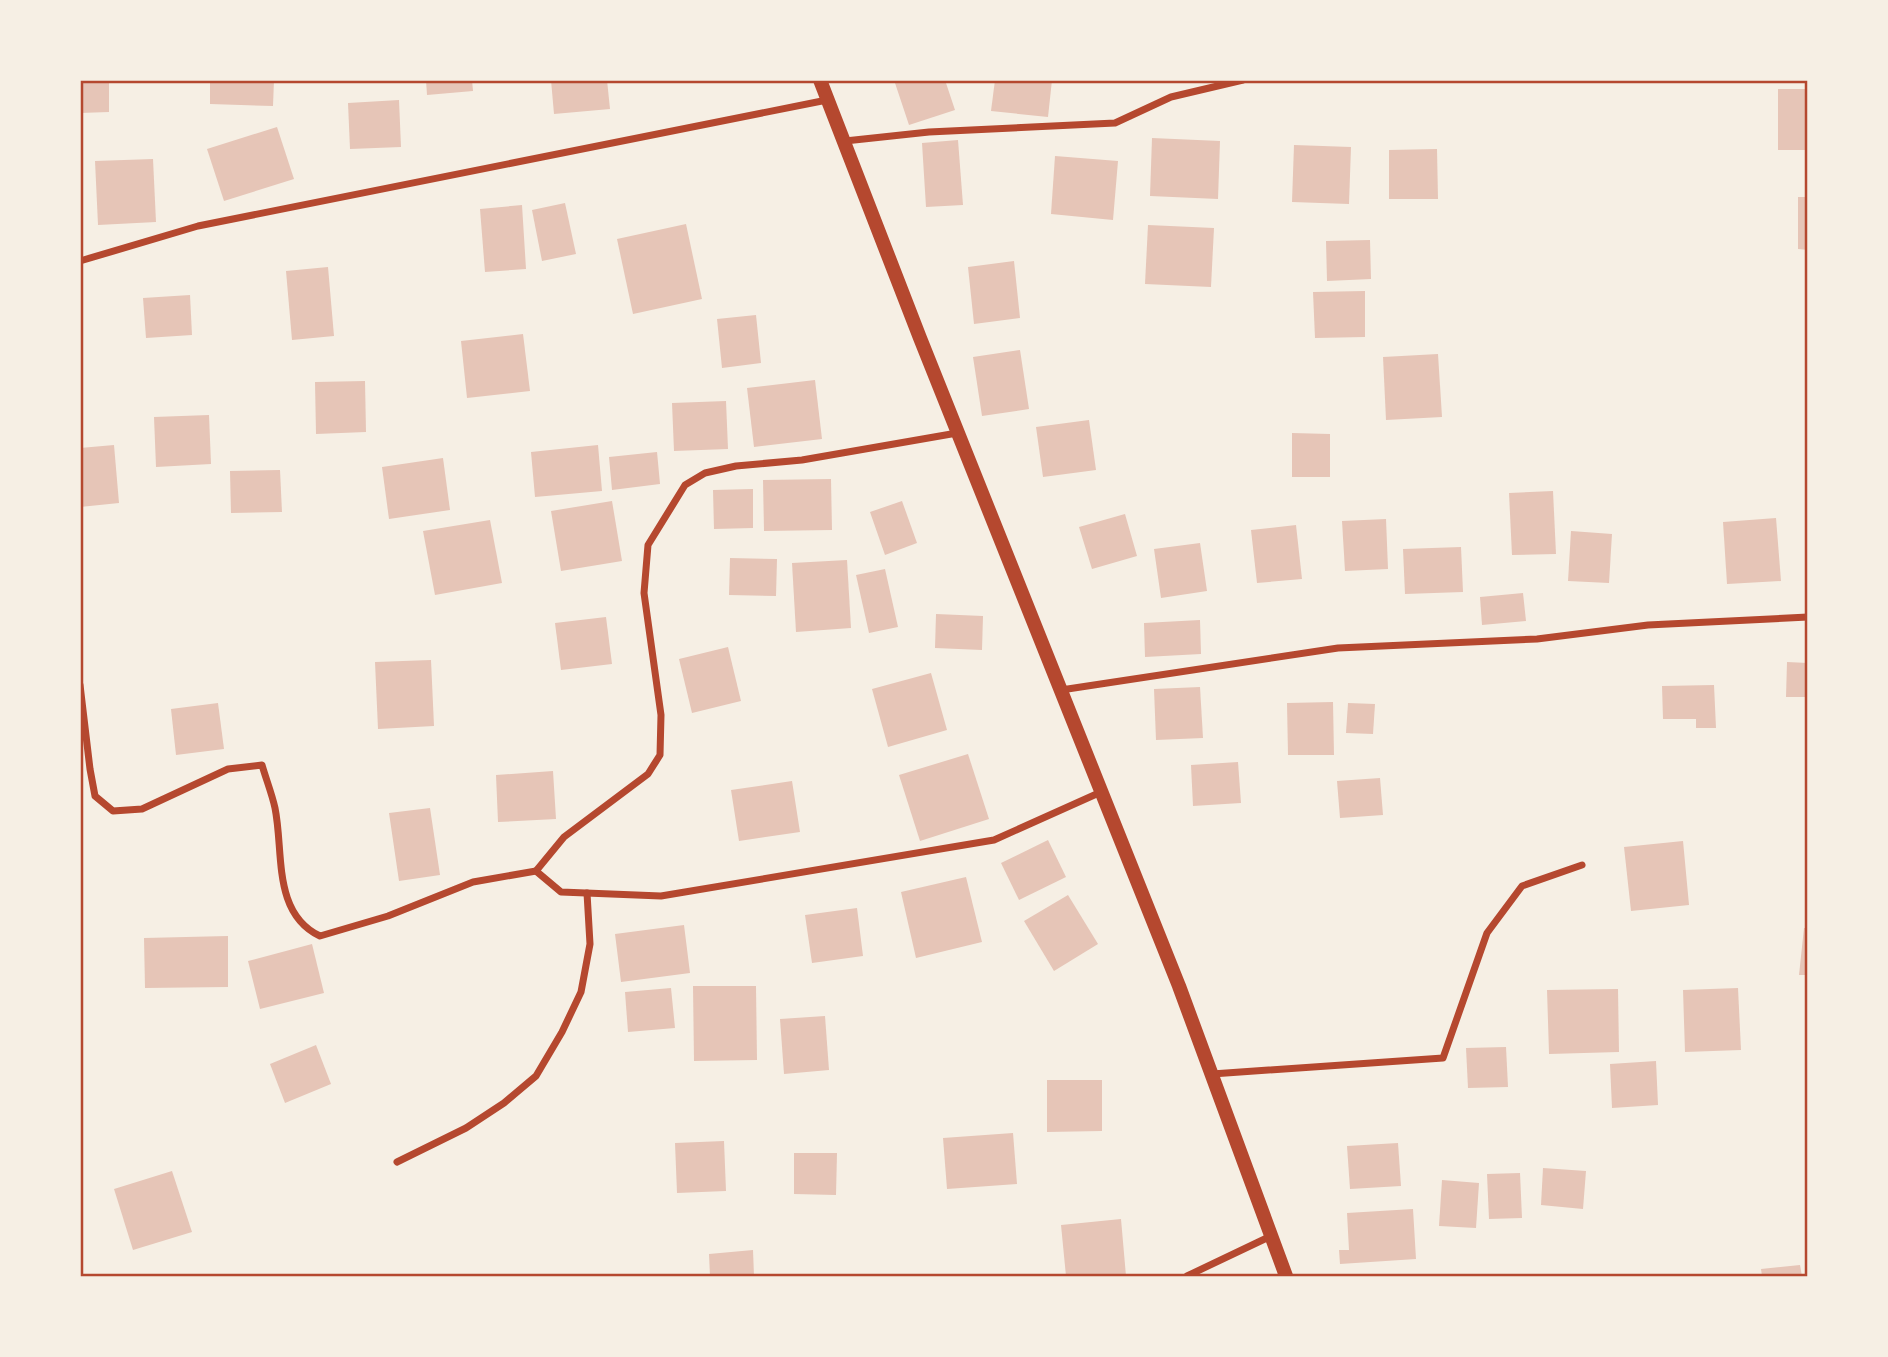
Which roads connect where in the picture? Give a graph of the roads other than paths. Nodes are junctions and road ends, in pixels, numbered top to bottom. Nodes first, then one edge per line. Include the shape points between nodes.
1 (820, 80) edge
2 (1243, 80) edge
3 (828, 100) junction
4 (844, 141) junction
5 (80, 261) edge
6 (957, 433) junction
7 (1808, 617) edge
8 (80, 685) edge
9 (1060, 690) junction
10 (1101, 792) junction
11 (1583, 864) dead end
12 (536, 872) junction
13 (587, 893) junction
14 (1211, 1074) junction
15 (397, 1162) dead end
16 (1271, 1236) junction
17 (1187, 1276) edge
18 (1286, 1276) edge

1 - 3 main road
2 - 4 street via 1171,97 1115,123
3 - 4 main road
3 - 5 street via 198,226
4 - 6 main road
6 - 9 main road
6 - 12 street via 802,460 736,466 705,473 685,485 648,545 644,593 662,715 660,755 648,774 564,837
7 - 9 street via 1648,625 1537,639 1338,648
8 - 12 street via 95,796 113,811 142,809 228,769 262,765 275,808 288,903 306,929 320,936 388,916 473,882
9 - 10 main road
10 - 13 street via 995,840 662,896
10 - 14 main road
11 - 14 street via 1522,886 1487,933 1443,1058
12 - 13 street via 561,892
13 - 15 street via 590,944 581,992 536,1076 466,1128
14 - 16 main road
16 - 17 street
16 - 18 main road

